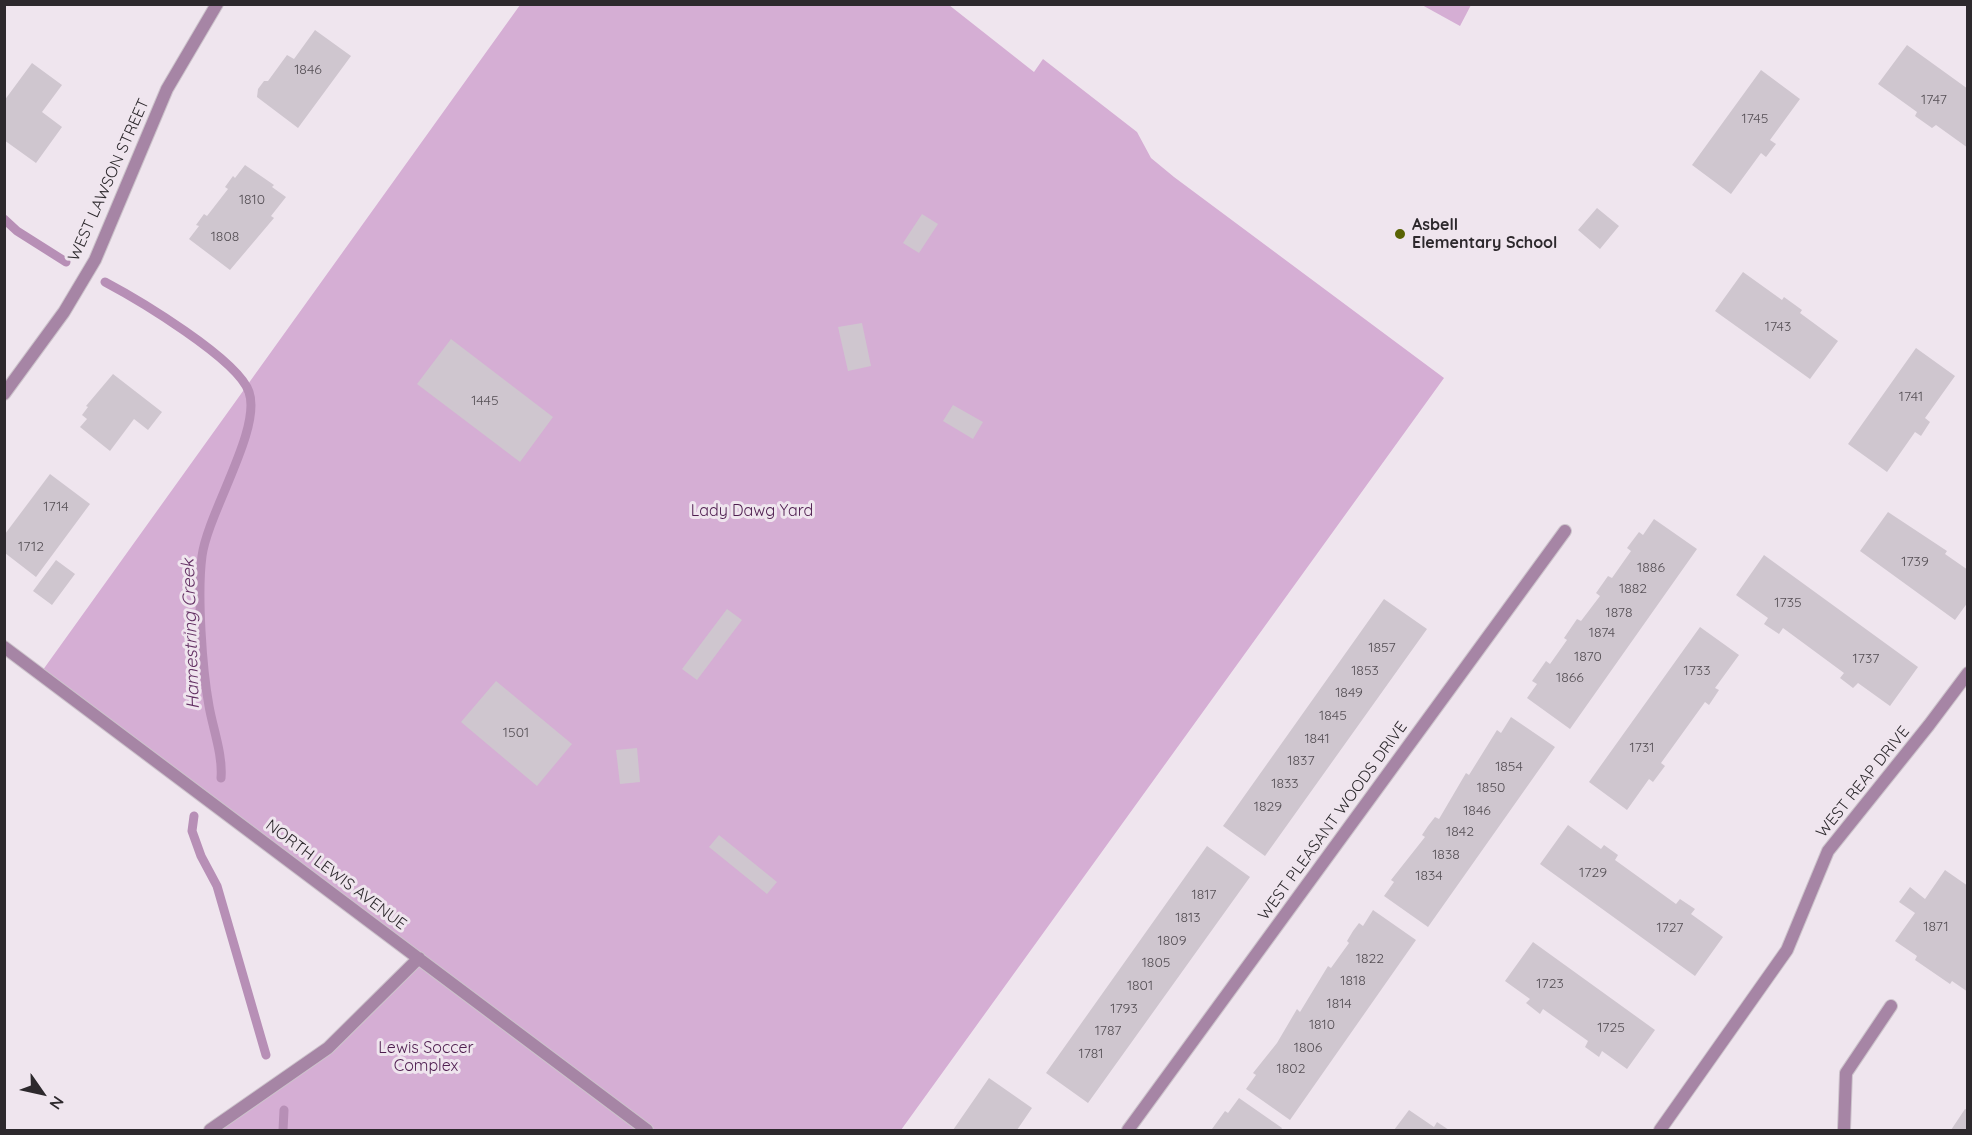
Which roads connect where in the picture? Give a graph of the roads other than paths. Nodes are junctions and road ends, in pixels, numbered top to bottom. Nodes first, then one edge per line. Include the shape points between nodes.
1 (217, 4) edge
2 (4, 394) edge
3 (1565, 531) dead end
4 (6, 653) edge
5 (1968, 673) edge
6 (419, 957) junction
7 (1891, 1006) dead end
8 (210, 1131) edge
9 (647, 1131) edge
10 (1128, 1131) edge
11 (1660, 1131) edge
12 (1844, 1131) edge

1 - 2 street, WEST LAWSON STREET via 167,89 95,260 64,312
3 - 10 street, WEST PLEASANT WOODS DRIVE
4 - 6 street, NORTH LEWIS AVENUE
5 - 11 street, WEST REAP DRIVE via 1828,851 1787,950
6 - 8 street via 328,1048
6 - 9 street, NORTH LEWIS AVENUE
7 - 12 street via 1846,1073

